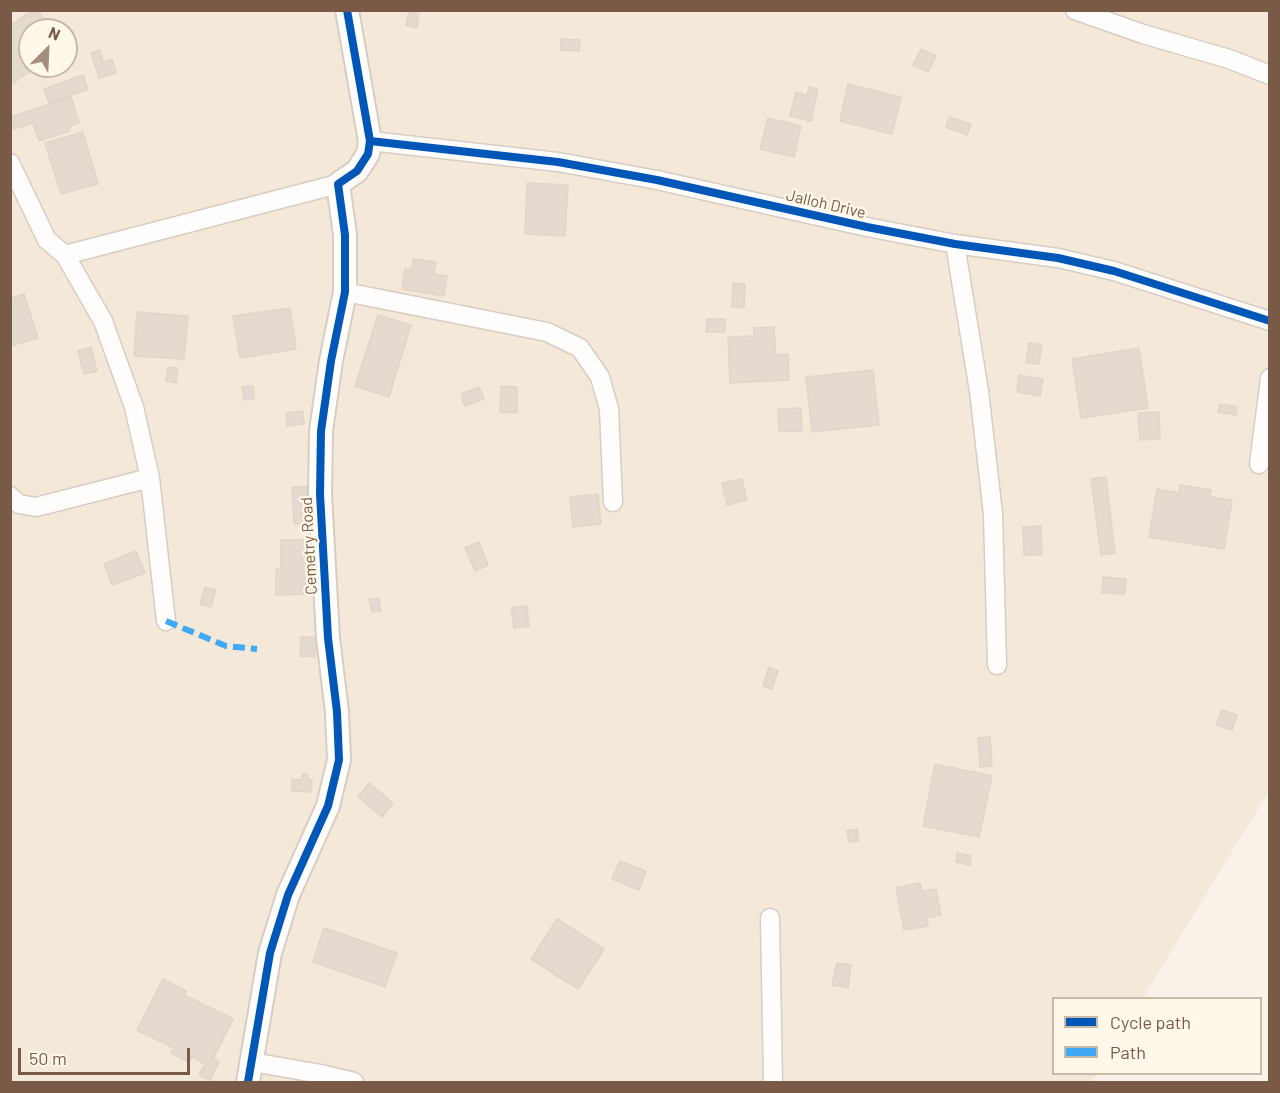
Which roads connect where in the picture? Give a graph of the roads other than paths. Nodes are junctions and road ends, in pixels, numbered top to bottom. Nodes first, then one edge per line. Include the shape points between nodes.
1 (347, 10) edge
2 (1075, 10) edge
3 (1269, 75) edge
4 (370, 141) junction
5 (10, 163) edge
6 (338, 184) junction
7 (955, 244) junction
8 (65, 255) junction
9 (345, 292) junction
10 (1269, 321) edge
11 (1269, 378) edge
12 (1259, 464) dead end
13 (150, 478) junction
14 (10, 496) edge
15 (613, 502) dead end
16 (166, 621) dead end
17 (997, 665) dead end
18 (770, 918) dead end
19 (250, 1072) edge
20 (354, 1083) edge
21 (773, 1083) edge

1 - 4 street
2 - 3 street
4 - 6 street via 368,154 357,171
4 - 7 street, Jalloh Drive via 558,162
5 - 8 street via 47,240
6 - 8 street
6 - 9 street, Cemetry Road via 345,235
7 - 10 street, Jalloh Drive via 1091,266
7 - 17 street via 979,391 993,514
8 - 13 street via 103,321 134,407
9 - 15 street via 547,332 580,348 600,377 609,409
9 - 19 street, Cemetry Road via 321,431 320,494 339,760 328,806 288,895 270,953
11 - 12 street
13 - 14 street via 36,507 19,504
13 - 16 street
18 - 21 street
19 - 20 street via 321,1074

